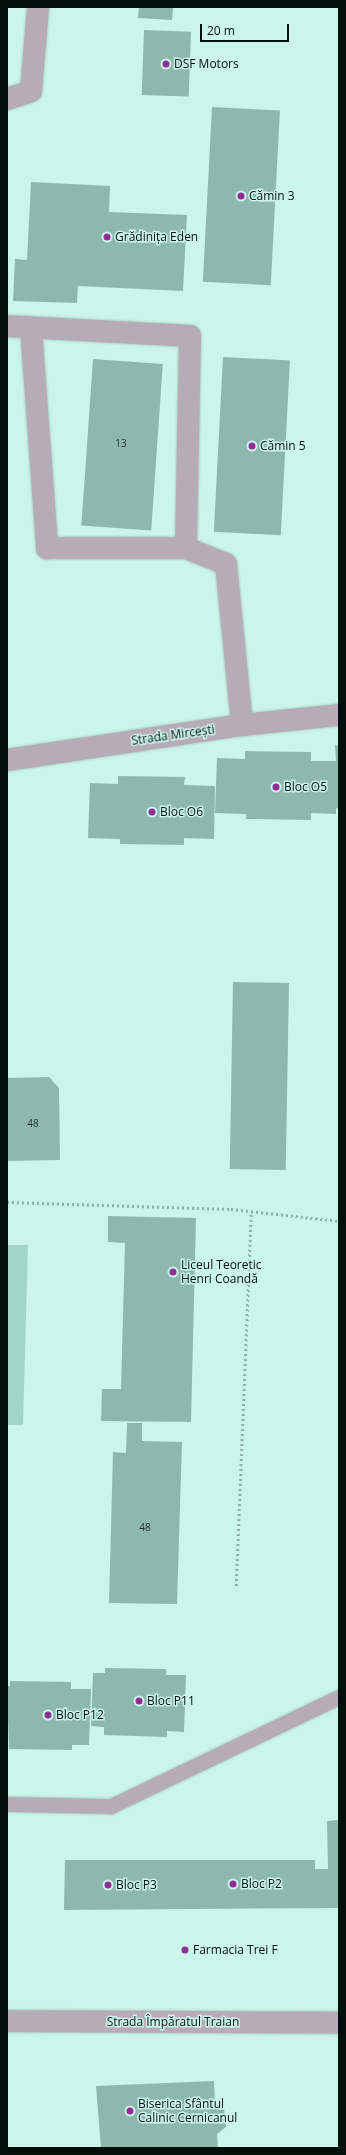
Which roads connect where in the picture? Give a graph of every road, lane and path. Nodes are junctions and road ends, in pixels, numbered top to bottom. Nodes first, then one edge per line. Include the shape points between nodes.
1 (38, 7) edge
2 (7, 99) edge
3 (7, 326) edge
4 (31, 328) junction
5 (186, 548) junction
6 (339, 715) edge
7 (242, 725) junction
8 (7, 760) edge
9 (7, 1202) edge
10 (251, 1212) junction
11 (339, 1221) edge
12 (236, 1586) dead end
13 (339, 1697) edge
14 (7, 1804) edge
15 (7, 2021) edge
16 (339, 2023) edge

1 - 2 street via 31,91
3 - 4 street
4 - 5 street via 47,548
4 - 5 street via 190,336
5 - 7 street via 226,564
6 - 7 street, Strada Mircești
7 - 8 street, Strada Mircești
9 - 10 path via 231,1209
10 - 11 path
10 - 12 path
13 - 14 lane via 111,1806
15 - 16 street, Strada Împăratul Traian

